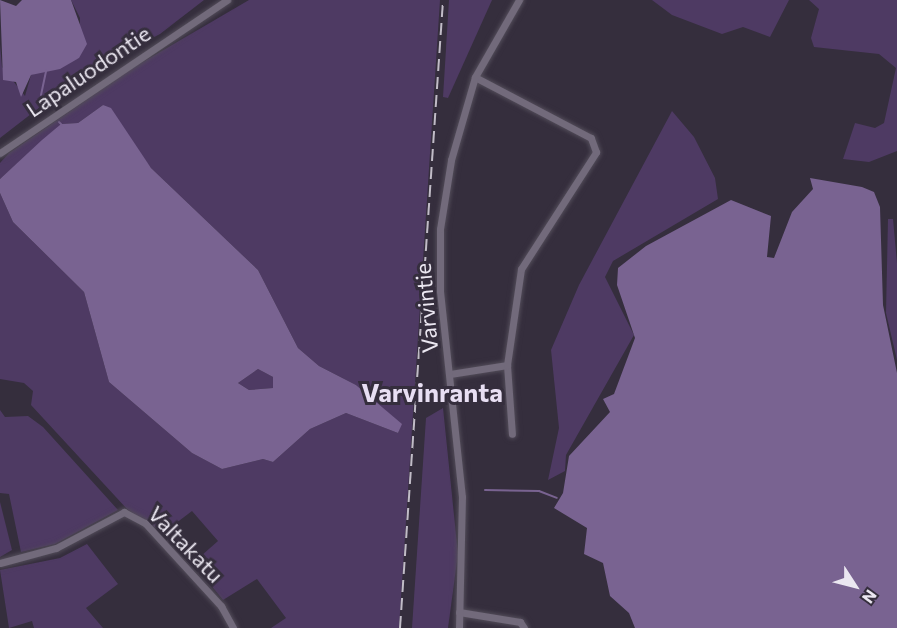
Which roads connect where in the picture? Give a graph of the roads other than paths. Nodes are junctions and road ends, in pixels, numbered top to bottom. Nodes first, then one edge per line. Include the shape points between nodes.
1 (227, 0) edge
2 (519, 0) edge
3 (475, 77) junction
4 (0, 153) edge
5 (507, 365) junction
6 (450, 374) junction
7 (512, 434) dead end
8 (0, 563) edge
9 (459, 612) junction
10 (233, 628) edge
11 (459, 628) edge
12 (524, 628) edge

1 - 4 street, Lapaluodontie
2 - 3 street, Varvintie
3 - 5 street via 591,138 596,148 580,184 521,269
3 - 6 street, Varvintie via 451,160 440,229
5 - 6 street
5 - 7 street
6 - 9 street, Varvintie via 463,520
8 - 10 street, Valtakatu via 56,548 124,512 145,523 220,606
9 - 11 street, Varvintie
9 - 12 street via 520,622

